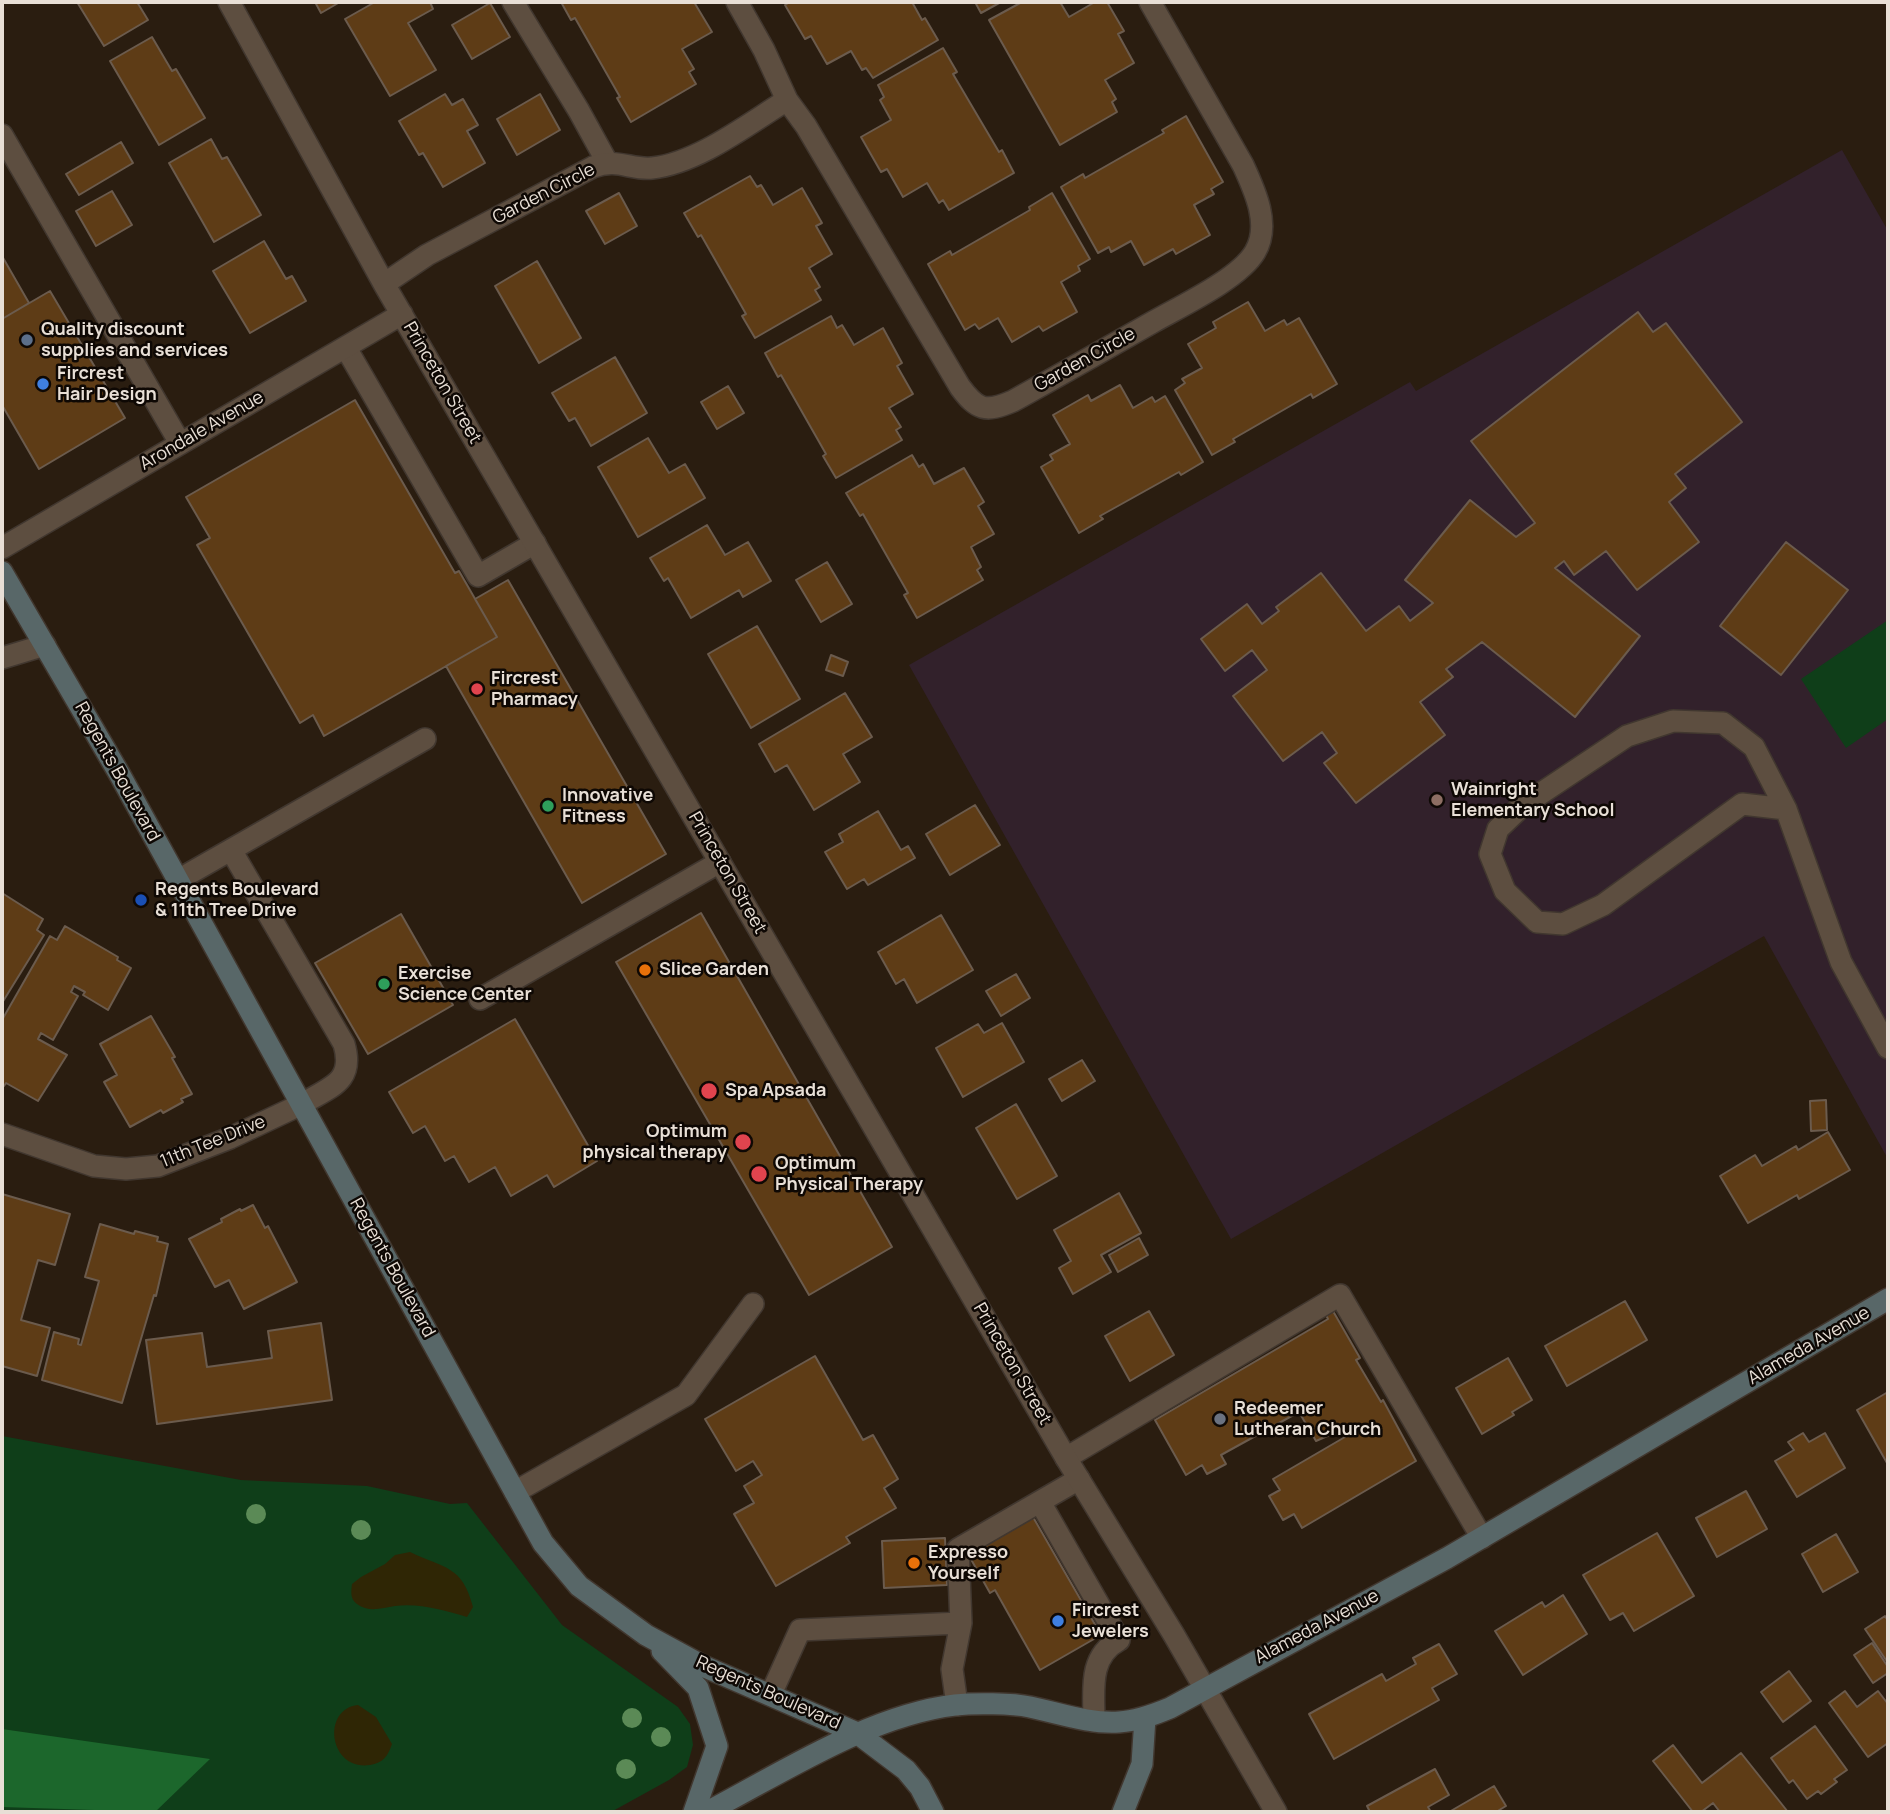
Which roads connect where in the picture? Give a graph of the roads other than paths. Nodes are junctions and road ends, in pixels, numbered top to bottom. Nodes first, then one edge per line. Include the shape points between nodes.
1 (229, 2) edge
2 (513, 2) edge
3 (737, 2) edge
4 (1150, 2) edge
5 (787, 100) junction
6 (2, 135) edge
7 (607, 162) junction
8 (384, 284) junction
9 (402, 314) junction
10 (346, 348) junction
11 (180, 443) junction
12 (535, 543) junction
13 (2, 548) edge
14 (2, 572) edge
15 (45, 645) junction
16 (2, 658) edge
17 (425, 738) dead end
18 (1786, 809) junction
19 (231, 850) junction
20 (720, 862) junction
21 (178, 880) junction
22 (480, 999) dead end
23 (1888, 1048) edge
24 (302, 1104) junction
25 (2, 1134) edge
26 (1888, 1300) edge
27 (752, 1304) dead end
28 (1066, 1458) junction
29 (1079, 1479) junction
30 (514, 1492) junction
31 (1040, 1502) junction
32 (1482, 1538) junction
33 (961, 1623) junction
34 (646, 1634) junction
35 (1204, 1688) junction
36 (771, 1694) junction
37 (957, 1705) junction
38 (1145, 1718) junction
39 (1094, 1721) junction
40 (857, 1733) junction
41 (694, 1812) edge
42 (707, 1812) edge
43 (933, 1812) edge
44 (1123, 1812) edge
45 (1276, 1812) edge

1 - 8 street, Princeton Street
2 - 7 street
3 - 5 street, Garden Circle
4 - 5 street, Garden Circle via 1253,186 1261,219 1259,242 1245,265 1206,292 997,407 979,408 960,387
5 - 7 street, Garden Circle via 689,158 650,168
6 - 11 street
7 - 8 street, Garden Circle via 427,255
8 - 9 street, Princeton Street
9 - 10 street, Arondale Avenue
9 - 12 street, Princeton Street
10 - 11 street, Arondale Avenue
10 - 12 street via 478,576
11 - 13 street, Arondale Avenue
12 - 20 street, Princeton Street
14 - 15 main road, Regents Boulevard
15 - 16 street
15 - 21 main road, Regents Boulevard
17 - 19 street
18 - 18 street via 1754,747 1723,723 1673,721 1627,736 1522,806 1498,829 1490,854 1505,891 1537,922 1563,924 1603,905 1742,804
18 - 23 street via 1841,962
19 - 21 street
19 - 24 street, 11th Tee Drive via 344,1044 345,1076
20 - 22 street
20 - 28 street, Princeton Street
21 - 24 main road, Regents Boulevard
24 - 25 street, 11th Tee Drive via 158,1166 94,1166
24 - 30 main road, Regents Boulevard
26 - 32 main road, Alameda Avenue
27 - 30 street via 686,1395
28 - 29 street, Princeton Street
28 - 32 street via 1340,1296
29 - 31 street
29 - 35 street, Princeton Street
30 - 34 main road, Regents Boulevard via 542,1543 579,1586
31 - 33 street via 958,1549
31 - 39 street via 1119,1640 1108,1646 1094,1670
32 - 35 main road, Alameda Avenue
33 - 36 street via 800,1630
33 - 37 street via 952,1669
34 - 36 main road, Regents Boulevard via 703,1666
34 - 41 main road via 698,1688 717,1746
35 - 38 main road, Alameda Avenue
35 - 45 street, Princeton Street
36 - 40 main road, Regents Boulevard
37 - 39 main road, Alameda Avenue via 1026,1706
37 - 40 main road, Alameda Avenue
38 - 39 main road, Alameda Avenue
38 - 44 main road via 1142,1764
40 - 42 main road, Alameda Avenue
40 - 43 main road, Regents Boulevard via 906,1770

